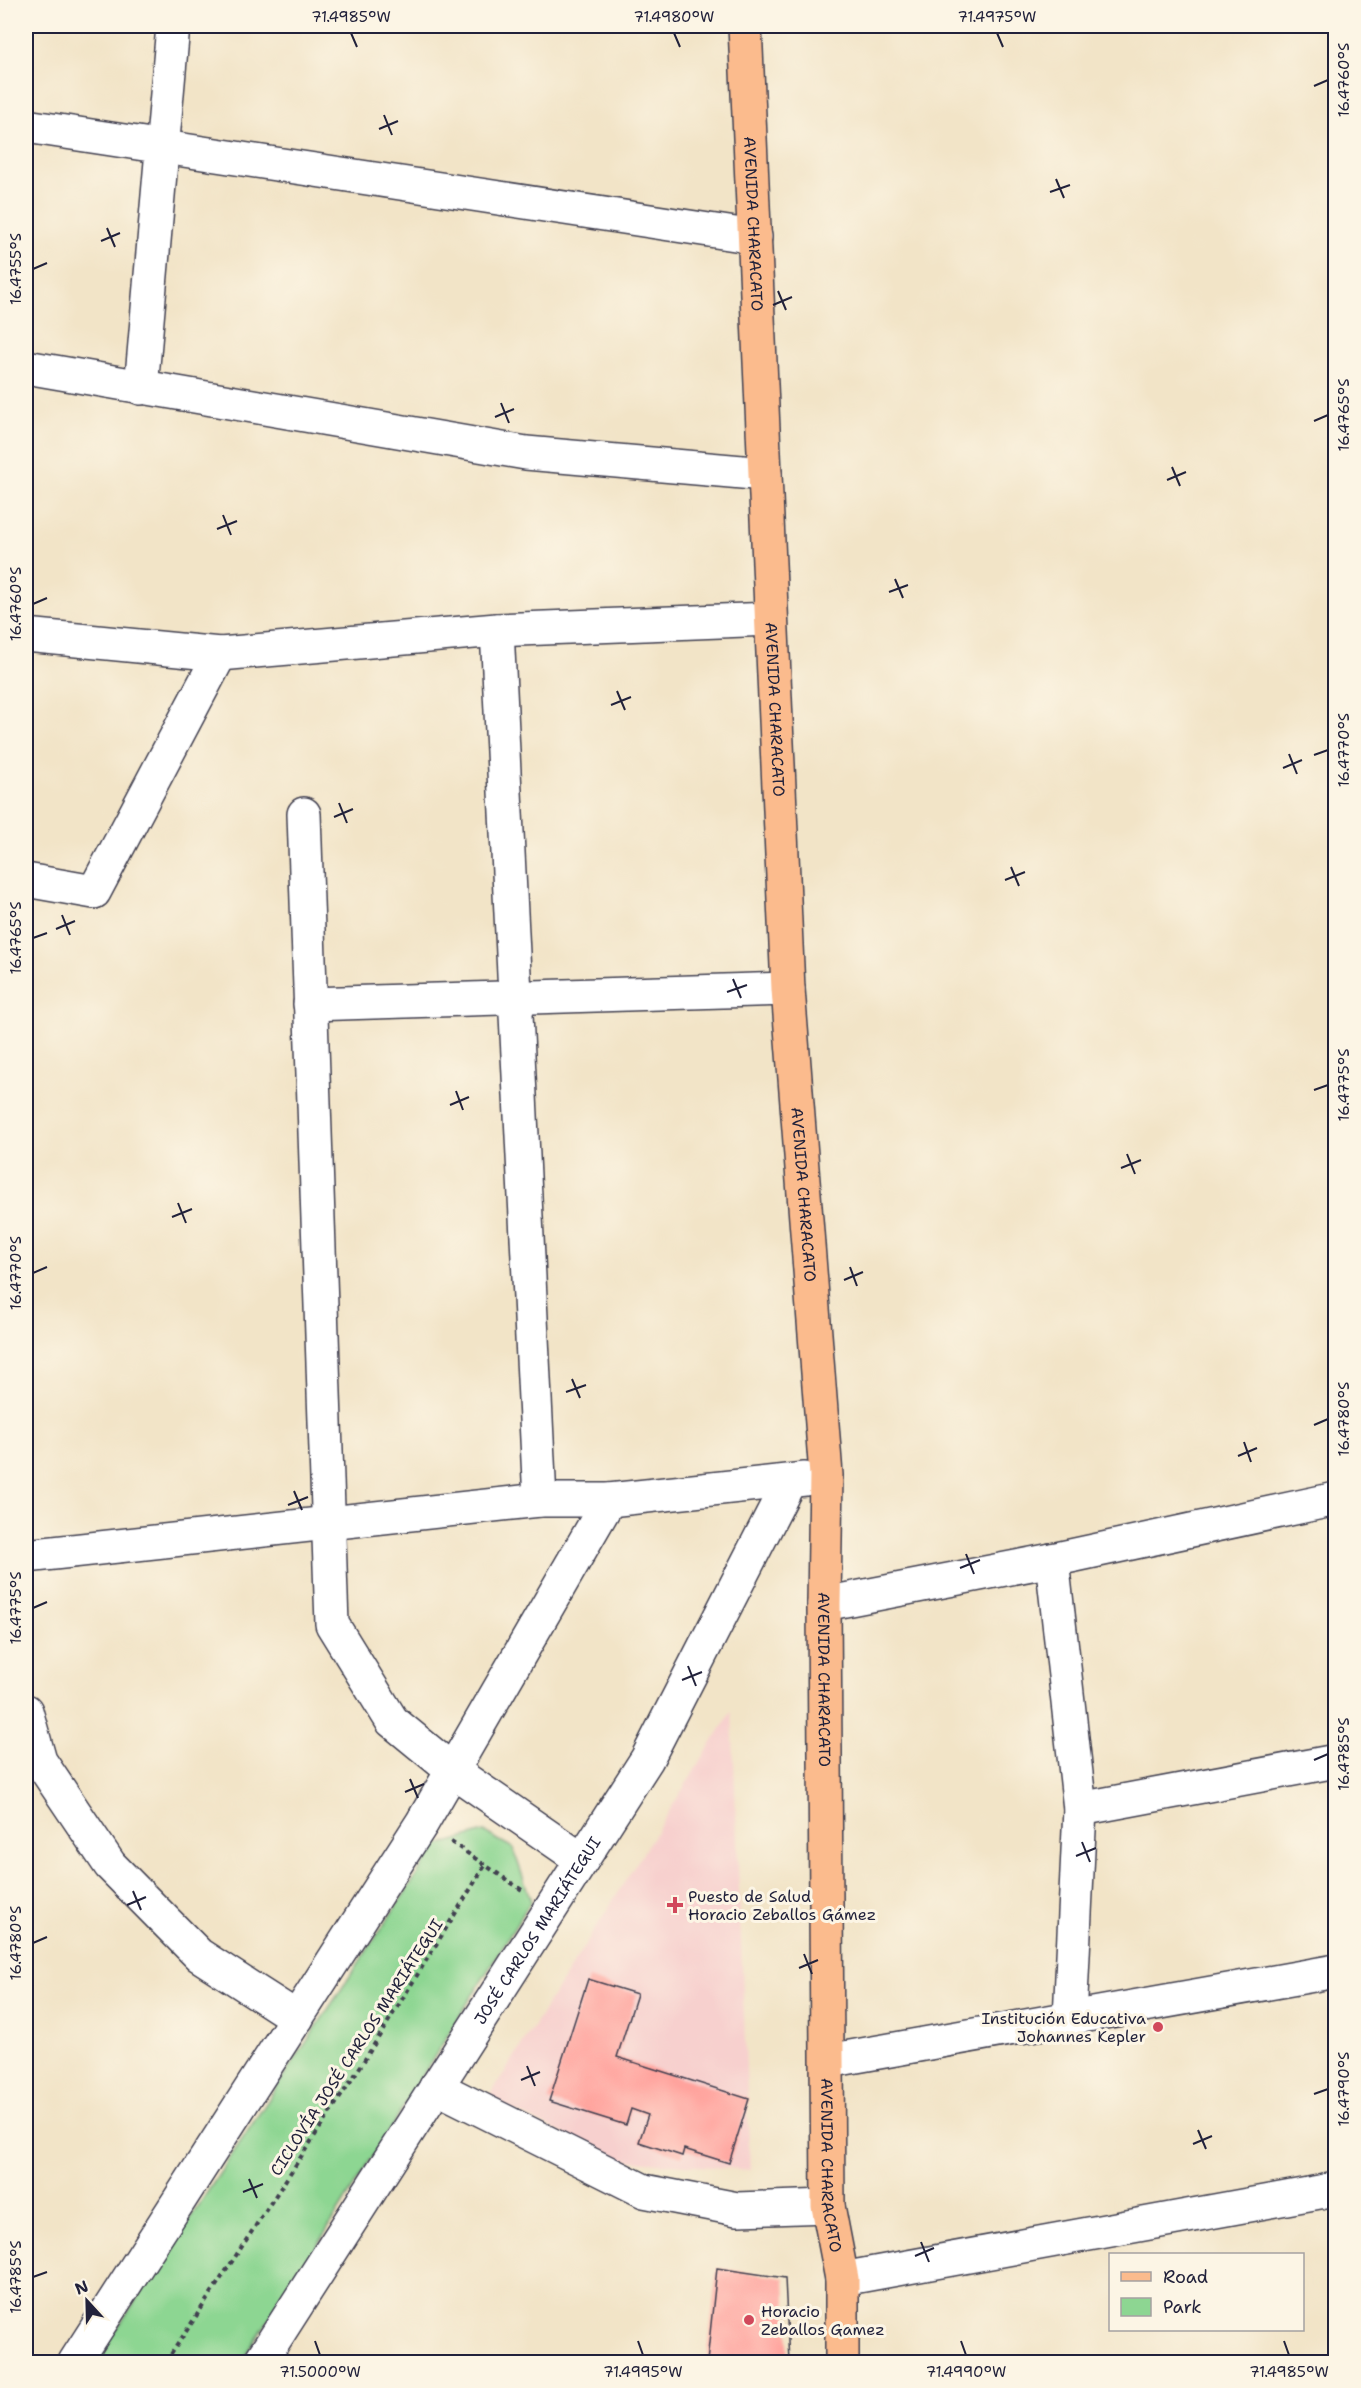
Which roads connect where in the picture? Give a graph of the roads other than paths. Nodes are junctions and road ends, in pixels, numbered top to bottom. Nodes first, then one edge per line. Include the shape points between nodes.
1 (173, 26) edge
2 (745, 26) edge
3 (26, 126) edge
4 (162, 147) junction
5 (755, 237) junction
6 (26, 367) edge
7 (141, 388) junction
8 (765, 474) junction
9 (771, 619) junction
10 (497, 630) junction
11 (26, 635) edge
12 (220, 654) junction
13 (304, 814) dead end
14 (26, 880) edge
15 (788, 989) junction
16 (515, 997) junction
17 (310, 1004) junction
18 (826, 1475) junction
19 (789, 1482) junction
20 (1335, 1499) edge
21 (540, 1500) junction
22 (609, 1500) junction
23 (328, 1523) junction
24 (26, 1556) edge
25 (1052, 1560) junction
26 (824, 1604) junction
27 (26, 1711) edge
28 (1335, 1761) edge
29 (453, 1771) junction
30 (1080, 1809) junction
31 (582, 1860) junction
32 (1335, 1971) edge
33 (297, 2018) junction
34 (1070, 2018) junction
35 (828, 2061) junction
36 (436, 2087) junction
37 (1335, 2189) edge
38 (828, 2206) junction
39 (842, 2279) junction
40 (75, 2362) edge
41 (260, 2362) edge
42 (842, 2362) edge

1 - 4 street
2 - 5 main road, AVENIDA CHARACATO
3 - 4 street
4 - 5 street
4 - 7 street
5 - 8 main road, AVENIDA CHARACATO
6 - 7 street
7 - 8 street via 526,453
8 - 9 main road, AVENIDA CHARACATO
9 - 10 street
9 - 15 main road, AVENIDA CHARACATO
10 - 12 street
10 - 16 street
11 - 12 street
12 - 14 street via 94,892
13 - 17 street
15 - 16 street
15 - 18 main road, AVENIDA CHARACATO
16 - 17 street
16 - 21 street
17 - 23 street
18 - 19 street
18 - 26 main road, AVENIDA CHARACATO
19 - 22 street
19 - 31 street, JOSÉ CARLOS MARIÁTEGUI via 647,1759
20 - 25 street
21 - 22 street
21 - 23 street
22 - 29 street
23 - 24 street
23 - 29 street via 332,1624 392,1721
25 - 26 street
25 - 30 street
26 - 35 main road, AVENIDA CHARACATO
27 - 33 street via 40,1761 110,1865 199,1955
28 - 30 street
29 - 31 street
29 - 33 street
30 - 34 street
31 - 36 street, JOSÉ CARLOS MARIÁTEGUI
32 - 34 street
33 - 40 street
34 - 35 street
35 - 38 main road, AVENIDA CHARACATO
36 - 38 street via 644,2191 737,2209
36 - 41 street, JOSÉ CARLOS MARIÁTEGUI
37 - 39 street
38 - 39 main road, AVENIDA CHARACATO
39 - 42 main road, AVENIDA CHARACATO

